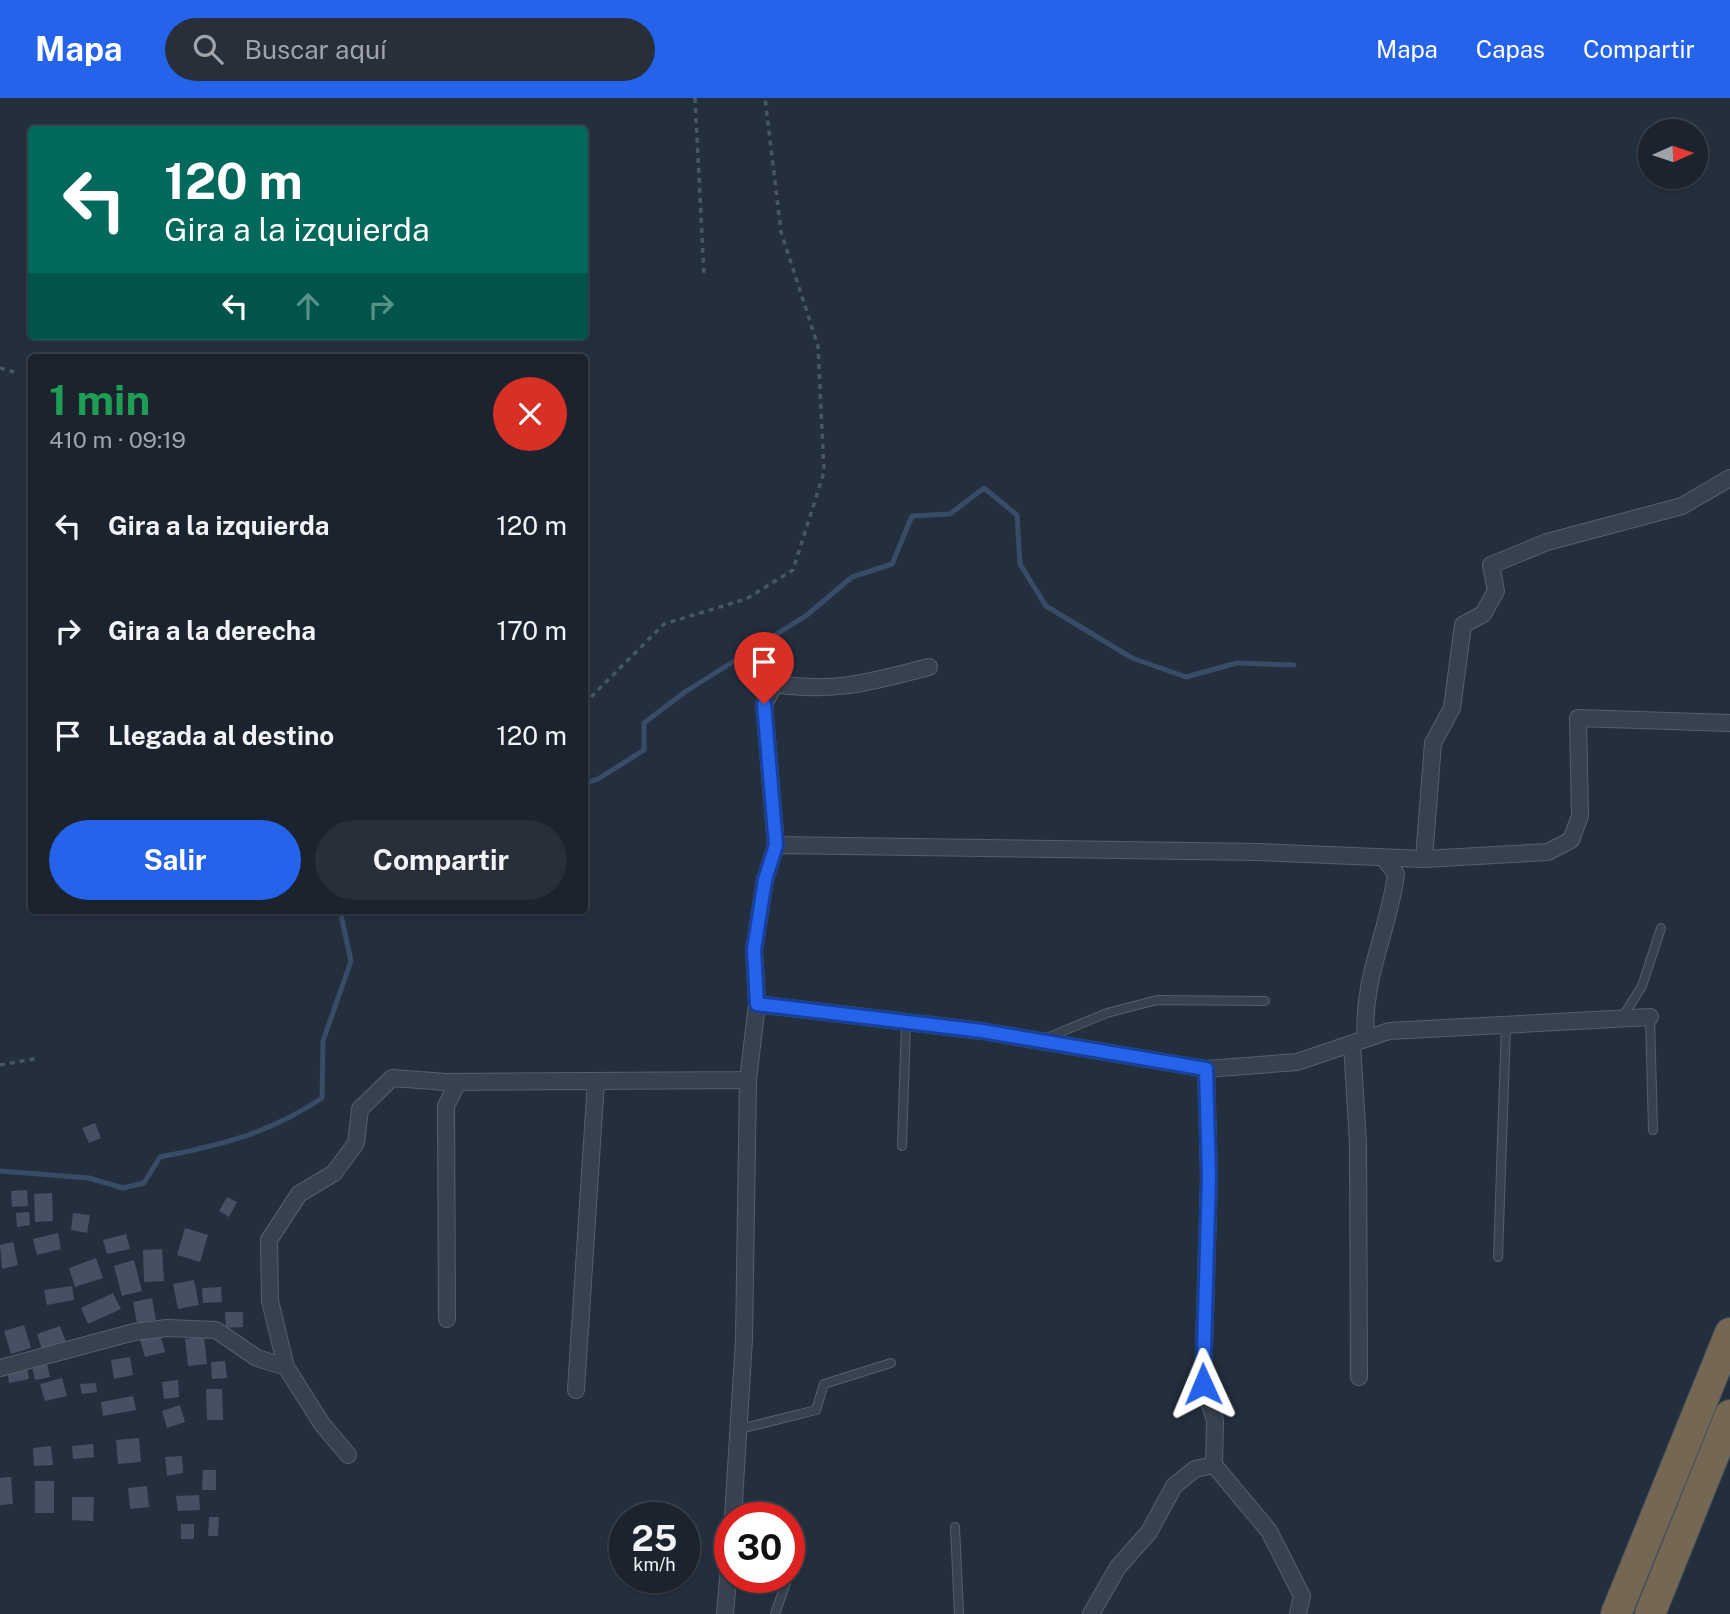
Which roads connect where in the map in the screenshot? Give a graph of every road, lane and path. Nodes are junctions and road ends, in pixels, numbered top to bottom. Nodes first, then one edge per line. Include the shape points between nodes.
1 (695, 98) edge
2 (765, 98) edge
3 (704, 275) dead end
4 (0, 368) edge
5 (14, 372) dead end
6 (1730, 478) edge
7 (929, 667) dead end
8 (588, 700) edge
9 (1730, 723) edge
10 (776, 845) junction
11 (1383, 857) junction
12 (1424, 859) junction
13 (1661, 928) dead end
14 (1265, 1001) dead end
15 (757, 1004) junction
16 (1650, 1017) joint
17 (1622, 1019) junction
18 (906, 1022) junction
19 (1506, 1025) junction
20 (1040, 1041) junction
21 (1359, 1041) junction
22 (39, 1058) dead end
23 (0, 1065) edge
24 (1206, 1069) junction
25 (748, 1080) junction
26 (596, 1081) junction
27 (458, 1082) junction
28 (1653, 1130) dead end
29 (902, 1146) dead end
30 (1498, 1258) dead end
31 (447, 1319) dead end
32 (1730, 1333) edge
33 (891, 1363) dead end
34 (286, 1367) junction
35 (0, 1368) edge
36 (1359, 1377) dead end
37 (576, 1390) dead end
38 (1730, 1415) edge
39 (740, 1429) junction
40 (348, 1455) dead end
41 (1214, 1465) junction
42 (734, 1502) edge
43 (954, 1527) dead end
44 (727, 1593) edge
45 (783, 1593) edge
46 (725, 1614) edge
47 (775, 1614) edge
48 (959, 1614) edge
49 (1091, 1614) edge
50 (1298, 1614) edge
51 (1616, 1614) edge
52 (1650, 1614) edge

1 - 3 path
2 - 8 path via 781,232 818,346 824,472 793,570 746,599 664,624
4 - 5 path
6 - 12 street via 1682,506 1547,542 1491,565 1496,592 1483,614 1463,625 1452,708 1433,743
7 - 10 street via 846,688 813,690 775,684 764,704
9 - 12 street via 1578,718 1580,816 1571,840 1548,852
10 - 11 street
10 - 15 street via 765,880 754,950
11 - 12 street
11 - 21 street via 1396,874 1392,905 1368,979
13 - 17 lane via 1642,986
14 - 20 lane via 1157,1000 1063,1029
15 - 18 street
15 - 25 street
16 - 17 street
16 - 28 lane
17 - 19 street
18 - 20 street
18 - 29 lane
19 - 21 street via 1389,1031
19 - 30 lane
20 - 24 street
21 - 24 street via 1297,1062
21 - 36 street
22 - 23 path
24 - 41 street via 1209,1177 1203,1384 1215,1420
25 - 26 street
25 - 39 street
26 - 27 street
26 - 37 street
27 - 31 street via 446,1106
27 - 34 street via 391,1079 360,1109 355,1143 334,1173 299,1194 269,1240 270,1301
32 - 51 highway
33 - 39 lane via 824,1384 816,1410
34 - 35 street via 257,1358 216,1330 167,1328 134,1332
34 - 40 street
38 - 52 highway
39 - 42 street
41 - 49 street via 1195,1469 1174,1486 1149,1532 1118,1567
41 - 50 street via 1269,1531 1302,1596
43 - 48 lane
44 - 46 street
45 - 47 lane

